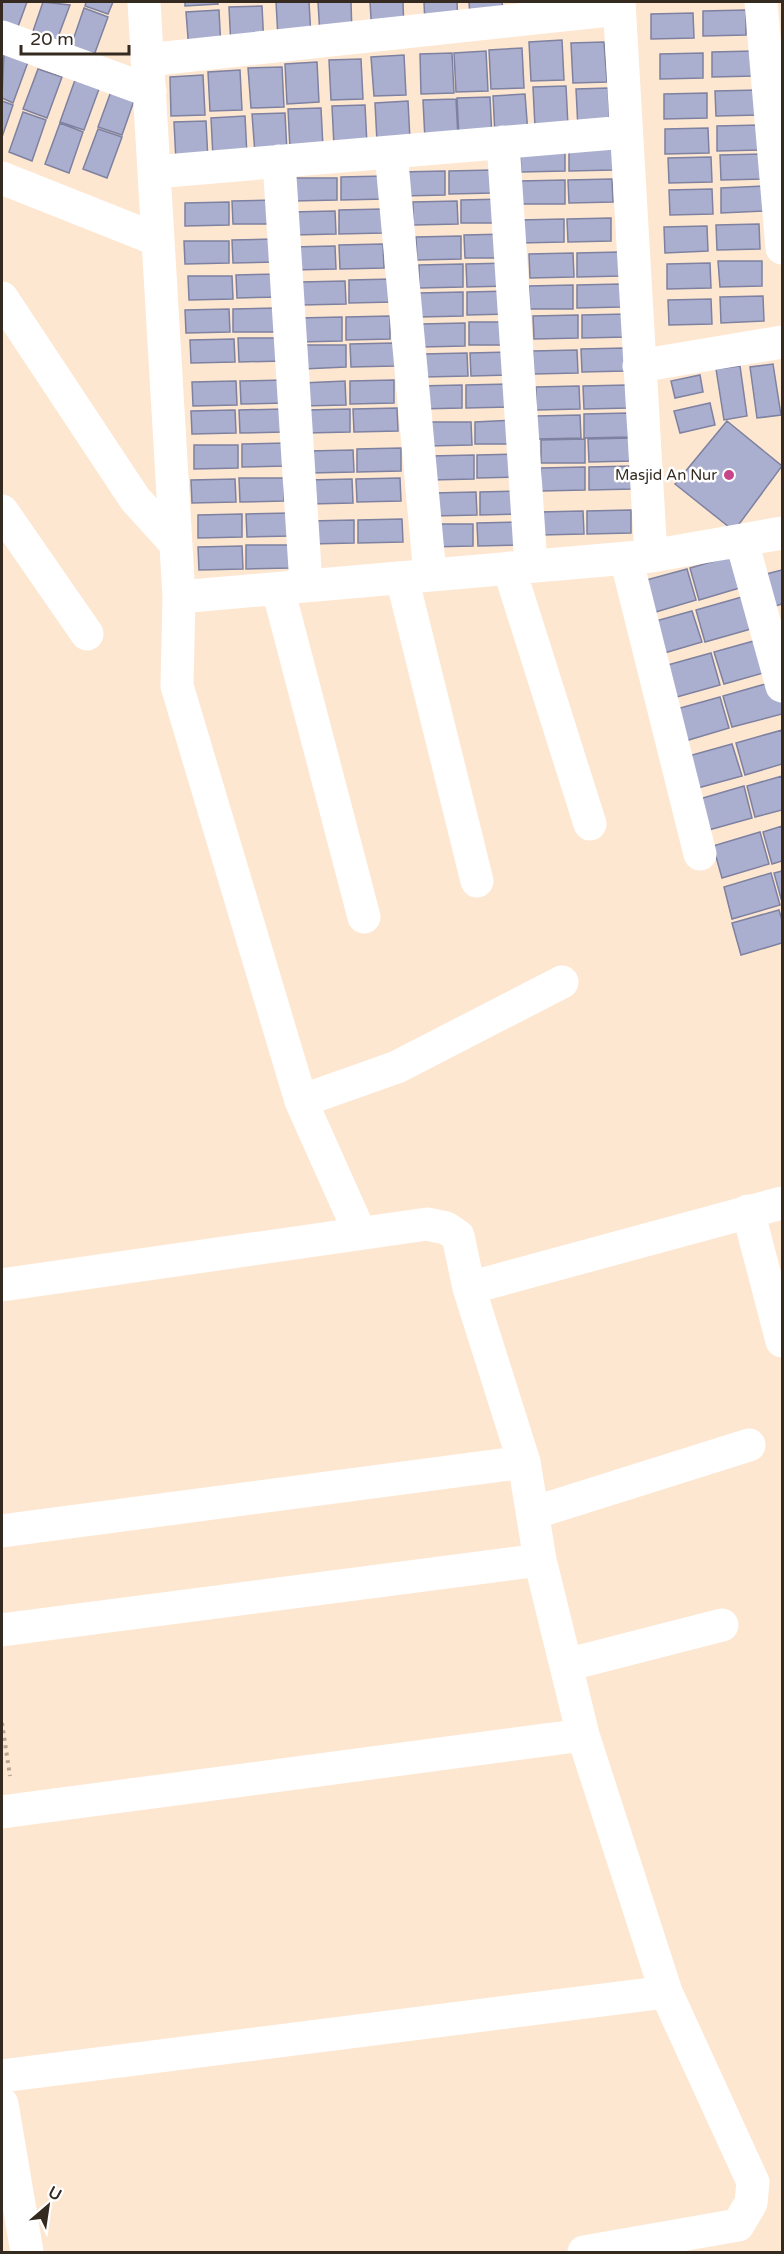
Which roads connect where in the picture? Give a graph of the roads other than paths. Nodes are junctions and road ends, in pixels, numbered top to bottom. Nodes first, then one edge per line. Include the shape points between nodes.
1 (144, 2) edge
2 (761, 2) edge
3 (619, 5) edge
4 (2, 37) edge
5 (148, 76) junction
6 (626, 132) junction
7 (503, 142) junction
8 (390, 152) junction
9 (279, 161) junction
10 (154, 171) junction
11 (2, 178) edge
12 (158, 240) junction
13 (783, 248) edge
14 (2, 298) edge
15 (783, 342) edge
16 (639, 366) junction
17 (2, 511) edge
18 (783, 533) edge
19 (174, 542) junction
20 (742, 542) junction
21 (639, 557) junction
22 (520, 567) junction
23 (416, 576) junction
24 (292, 587) junction
25 (179, 597) junction
26 (87, 634) dead end
27 (783, 686) edge
28 (590, 824) dead end
29 (700, 854) dead end
30 (477, 881) dead end
31 (364, 917) dead end
32 (562, 982) dead end
33 (302, 1101) junction
34 (783, 1203) edge
35 (747, 1211) junction
36 (360, 1233) junction
37 (2, 1285) edge
38 (469, 1288) junction
39 (783, 1341) edge
40 (749, 1445) dead end
41 (524, 1462) junction
42 (533, 1513) junction
43 (2, 1531) edge
44 (540, 1560) junction
45 (722, 1625) dead end
46 (2, 1630) edge
47 (566, 1665) junction
48 (583, 1735) junction
49 (9, 1811) edge
50 (666, 1992) junction
51 (2, 2076) edge
52 (2, 2104) edge
53 (27, 2253) edge
54 (584, 2253) edge

1 - 5 street
2 - 13 street
3 - 5 street
3 - 6 street
4 - 5 street
5 - 10 street
6 - 7 street
6 - 16 street
7 - 8 street
7 - 22 street
8 - 9 street
8 - 23 street
9 - 10 street
9 - 24 street
10 - 12 street
11 - 12 street
12 - 19 street
14 - 19 street via 135,499
15 - 16 street
16 - 21 street
17 - 26 street
18 - 20 street
19 - 25 street
20 - 21 street
20 - 27 street
21 - 22 street
21 - 29 street
22 - 23 street
22 - 28 street
23 - 24 street
23 - 30 street
24 - 25 street
24 - 31 street
25 - 33 street via 177,686
32 - 33 street via 397,1067
33 - 36 street
34 - 35 street
35 - 38 street
35 - 39 street
36 - 37 street
36 - 38 street via 427,1224 446,1228 458,1236
38 - 41 street
40 - 42 street
41 - 42 street
41 - 43 street
42 - 44 street
44 - 46 street
44 - 47 street
45 - 47 street
47 - 48 street
48 - 49 street
48 - 50 street
50 - 51 street
50 - 54 street via 753,2182 751,2203 738,2225
52 - 53 street

